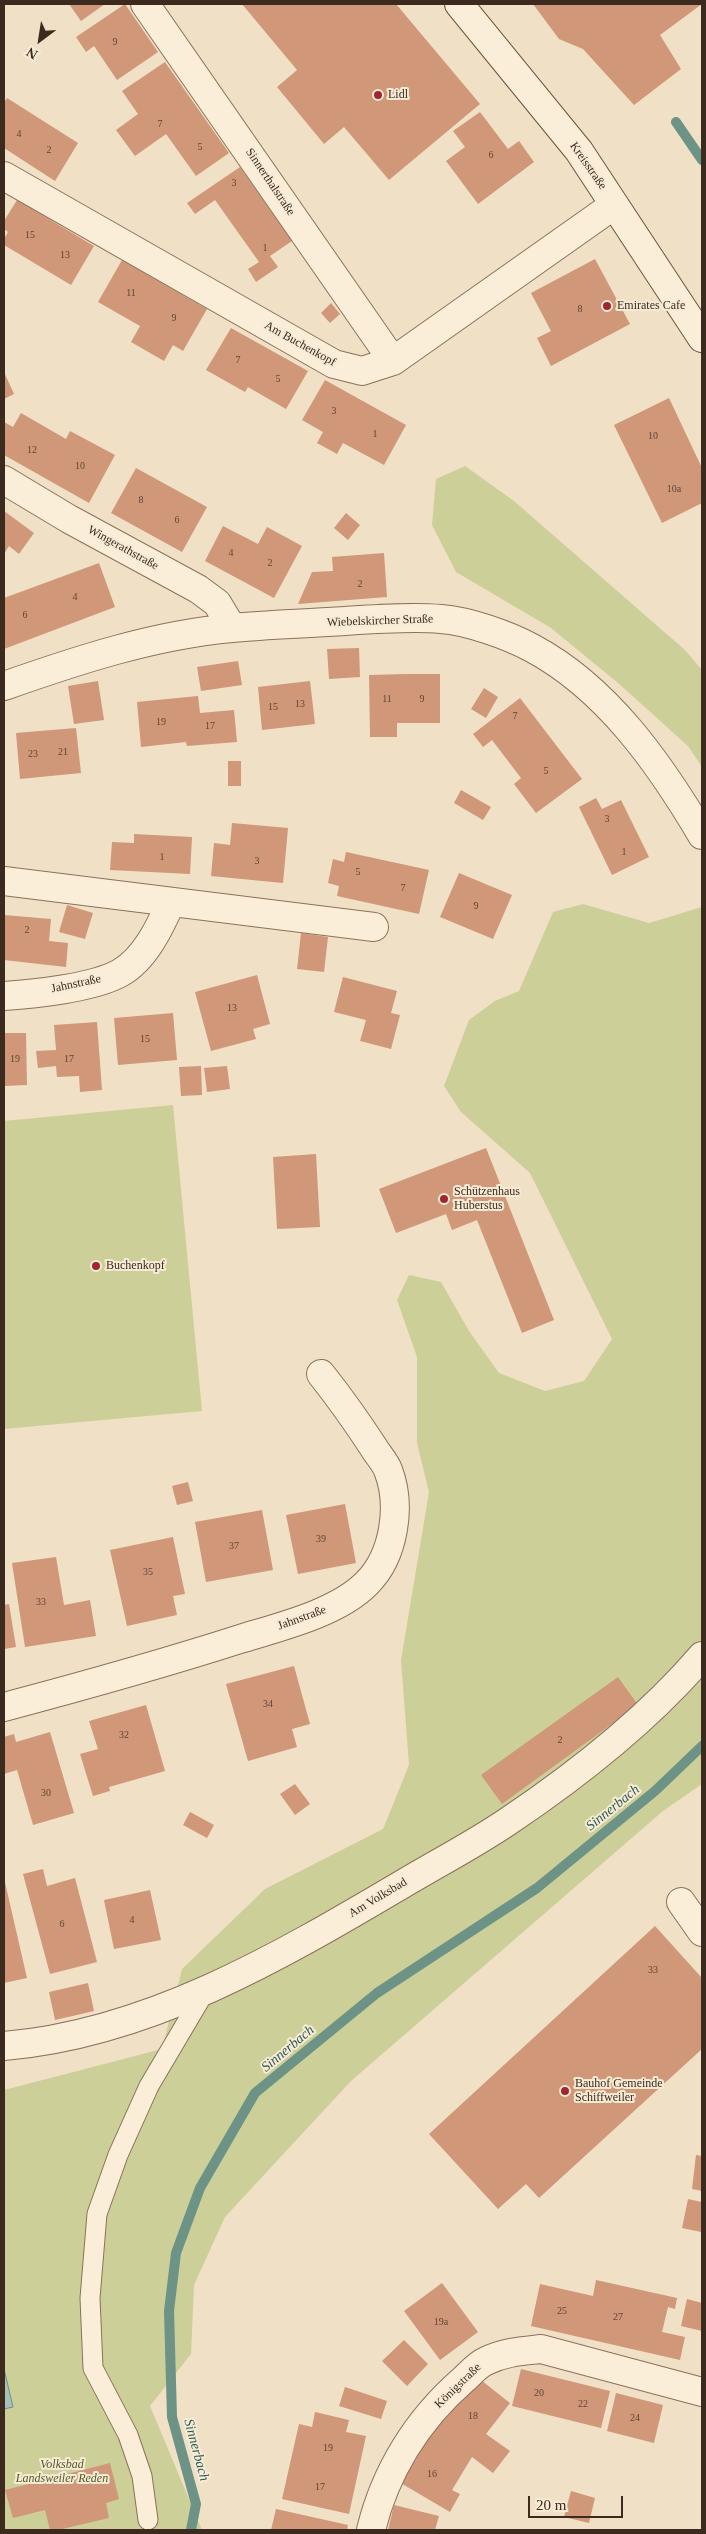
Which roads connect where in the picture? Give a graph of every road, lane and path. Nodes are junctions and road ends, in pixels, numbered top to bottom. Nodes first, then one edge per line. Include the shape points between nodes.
1 (145, 4) edge
2 (459, 4) edge
3 (4, 176) edge
4 (614, 204) junction
5 (702, 338) edge
6 (393, 362) junction
7 (4, 480) edge
8 (232, 628) junction
9 (4, 686) edge
10 (702, 835) edge
11 (4, 880) edge
12 (171, 902) junction
13 (374, 927) dead end
14 (4, 996) edge
15 (321, 1374) dead end
16 (702, 1656) edge
17 (4, 1707) edge
18 (681, 1902) dead end
19 (702, 1932) edge
20 (204, 1993) junction
21 (4, 2046) edge
22 (702, 2392) edge
23 (148, 2520) dead end
24 (371, 2530) edge

1 - 6 street, Sinnerthalstraße
2 - 4 street, Kreisstraße via 578,151
3 - 6 street, Am Buchenkopf via 334,364 362,371
4 - 5 street, Kreisstraße
4 - 6 street, Am Buchenkopf
7 - 8 street, Wingerathstraße via 198,589 217,602
8 - 9 street, Wiebelskircher Straße via 176,636 106,652
8 - 10 street, Wiebelskircher Straße via 441,618 486,629 532,648 569,672 628,726 671,783
11 - 12 street
12 - 13 street
12 - 14 street, Jahnstraße via 161,926 142,953 121,972 99,981
15 - 17 street, Jahnstraße via 353,1415 388,1470 395,1505 392,1536 383,1561 366,1584 336,1605 278,1627 129,1674
16 - 20 street, Am Volksbad via 651,1708 591,1760 506,1822 350,1915
18 - 19 street
20 - 21 street, Am Volksbad via 126,2020 52,2040
20 - 23 lane via 149,2086 118,2155 97,2214 90,2298 93,2368 128,2435 142,2476
22 - 24 street, Königstraße via 541,2349 514,2351 484,2361 448,2393 415,2432 389,2474

